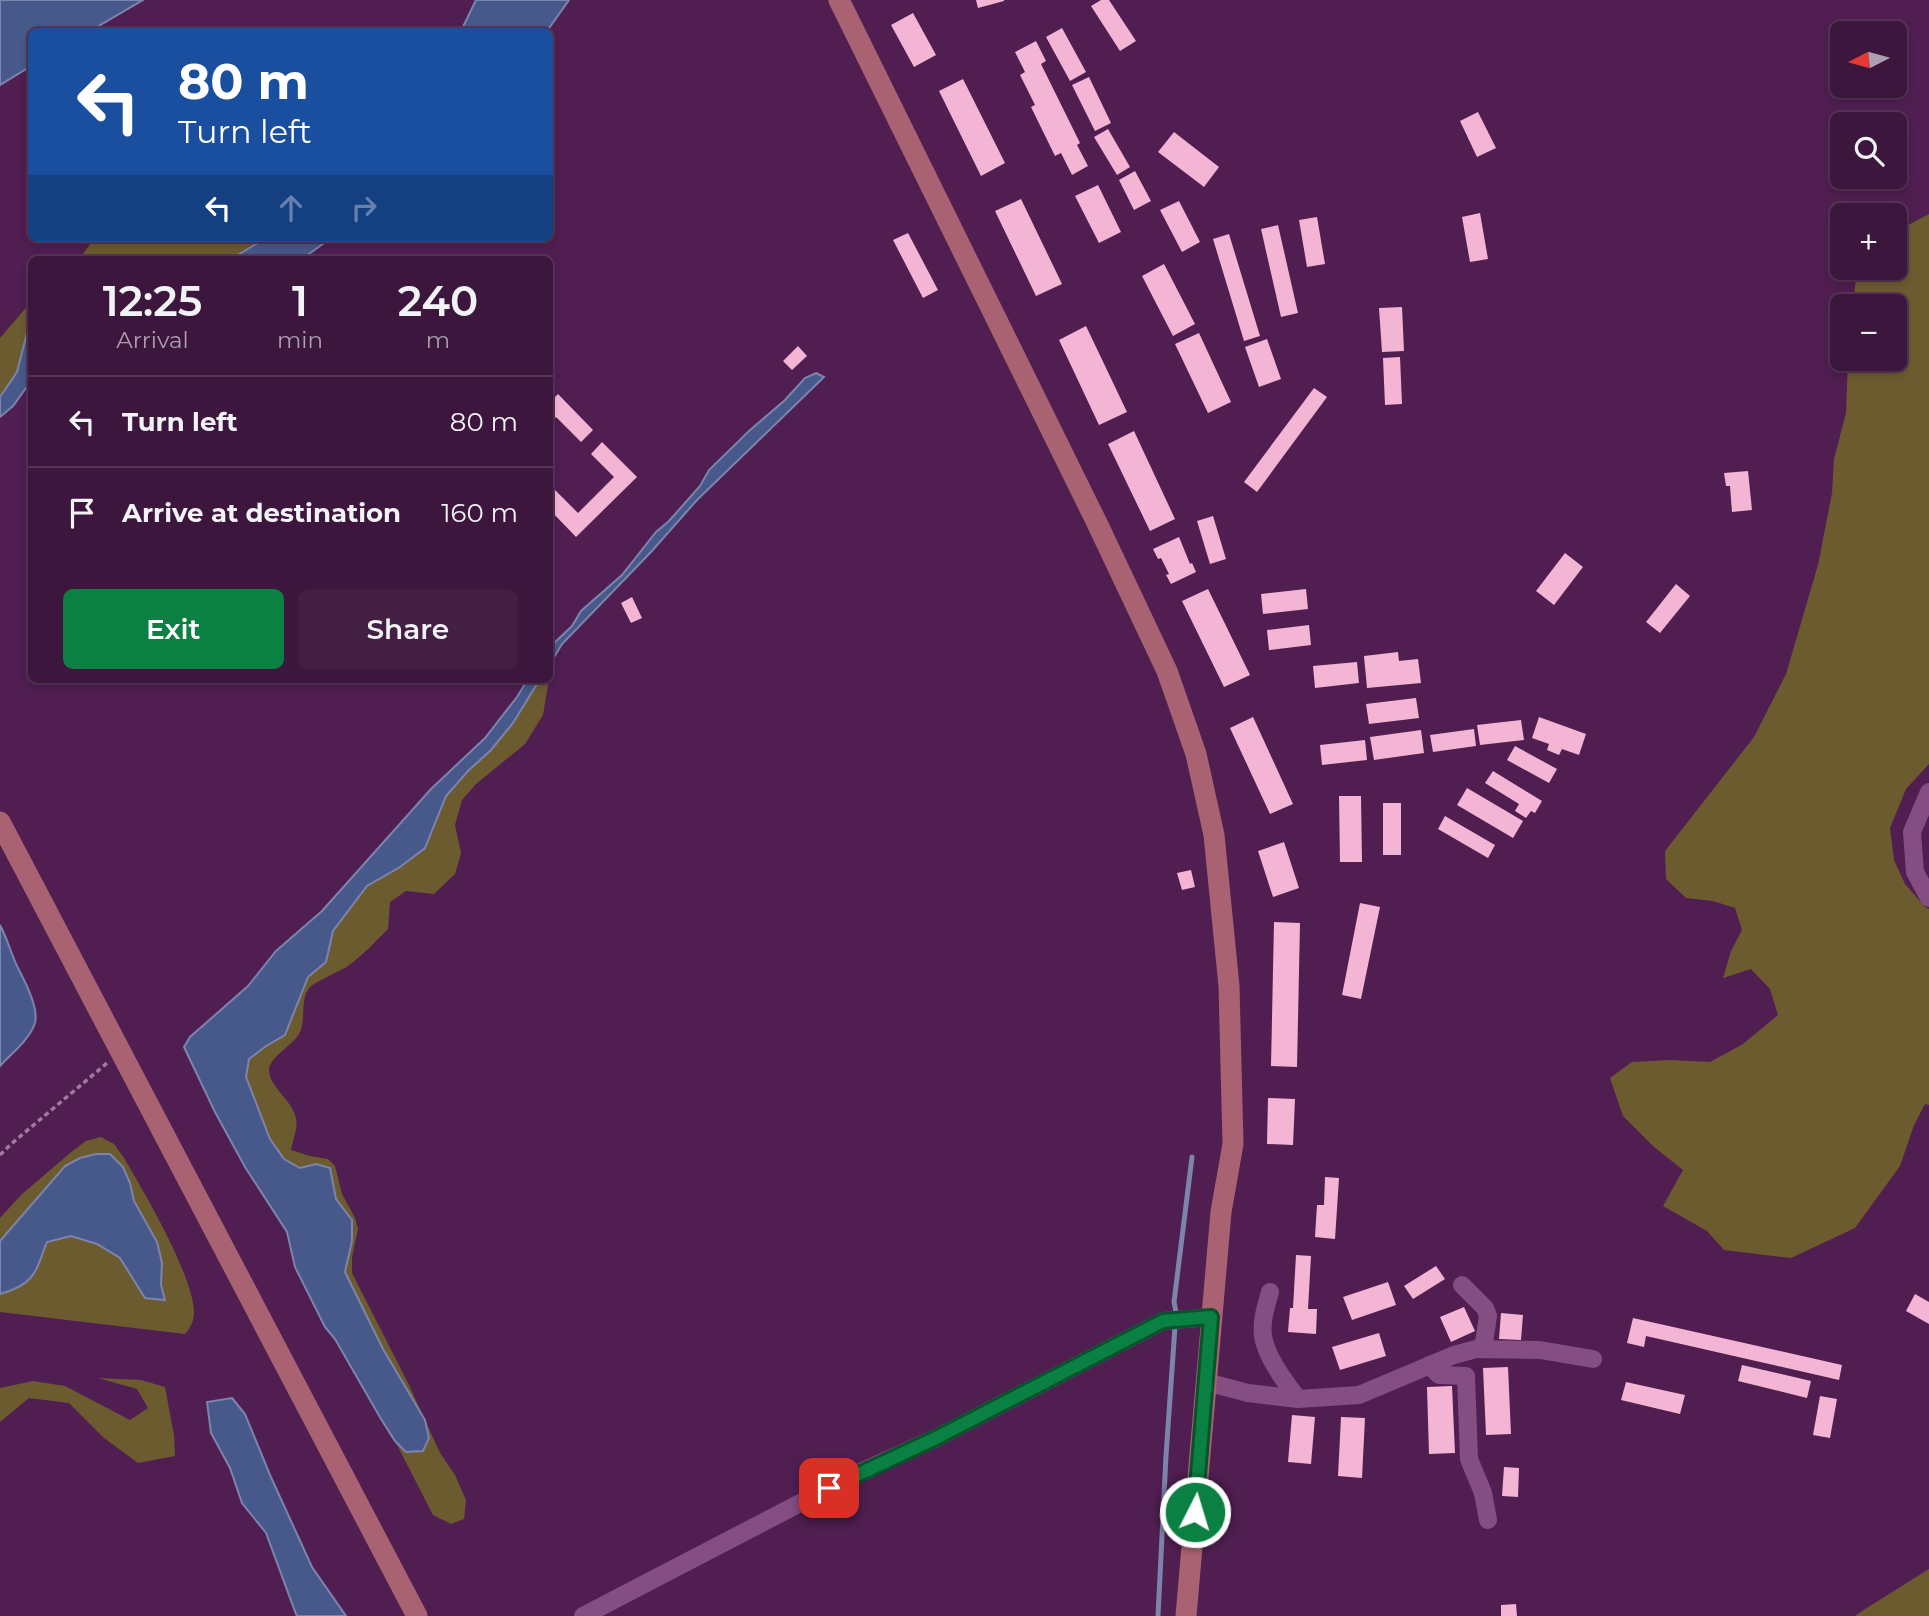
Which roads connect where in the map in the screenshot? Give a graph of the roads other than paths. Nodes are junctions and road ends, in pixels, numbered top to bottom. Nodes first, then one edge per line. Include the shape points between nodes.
1 (839, 0) edge
2 (1929, 792) edge
3 (0, 822) edge
4 (1929, 898) edge
5 (1462, 1285) dead end
6 (1270, 1292) dead end
7 (1211, 1317) junction
8 (1483, 1349) junction
9 (1593, 1359) dead end
10 (1429, 1365) junction
11 (1206, 1382) junction
12 (1298, 1399) junction
13 (1488, 1520) dead end
14 (416, 1616) edge
15 (583, 1616) edge
16 (1186, 1616) edge

1 - 7 main road via 1161,658 1196,754 1214,835 1230,1011 1233,1144
2 - 4 street via 1912,832 1914,872
3 - 14 main road
5 - 8 street via 1489,1316
6 - 12 street via 1263,1337 1277,1371
7 - 11 main road
7 - 15 street via 1163,1321
8 - 9 street via 1540,1350
8 - 10 street
10 - 12 street via 1359,1395
10 - 13 street via 1439,1375 1466,1377 1469,1459
11 - 12 street
11 - 16 main road

